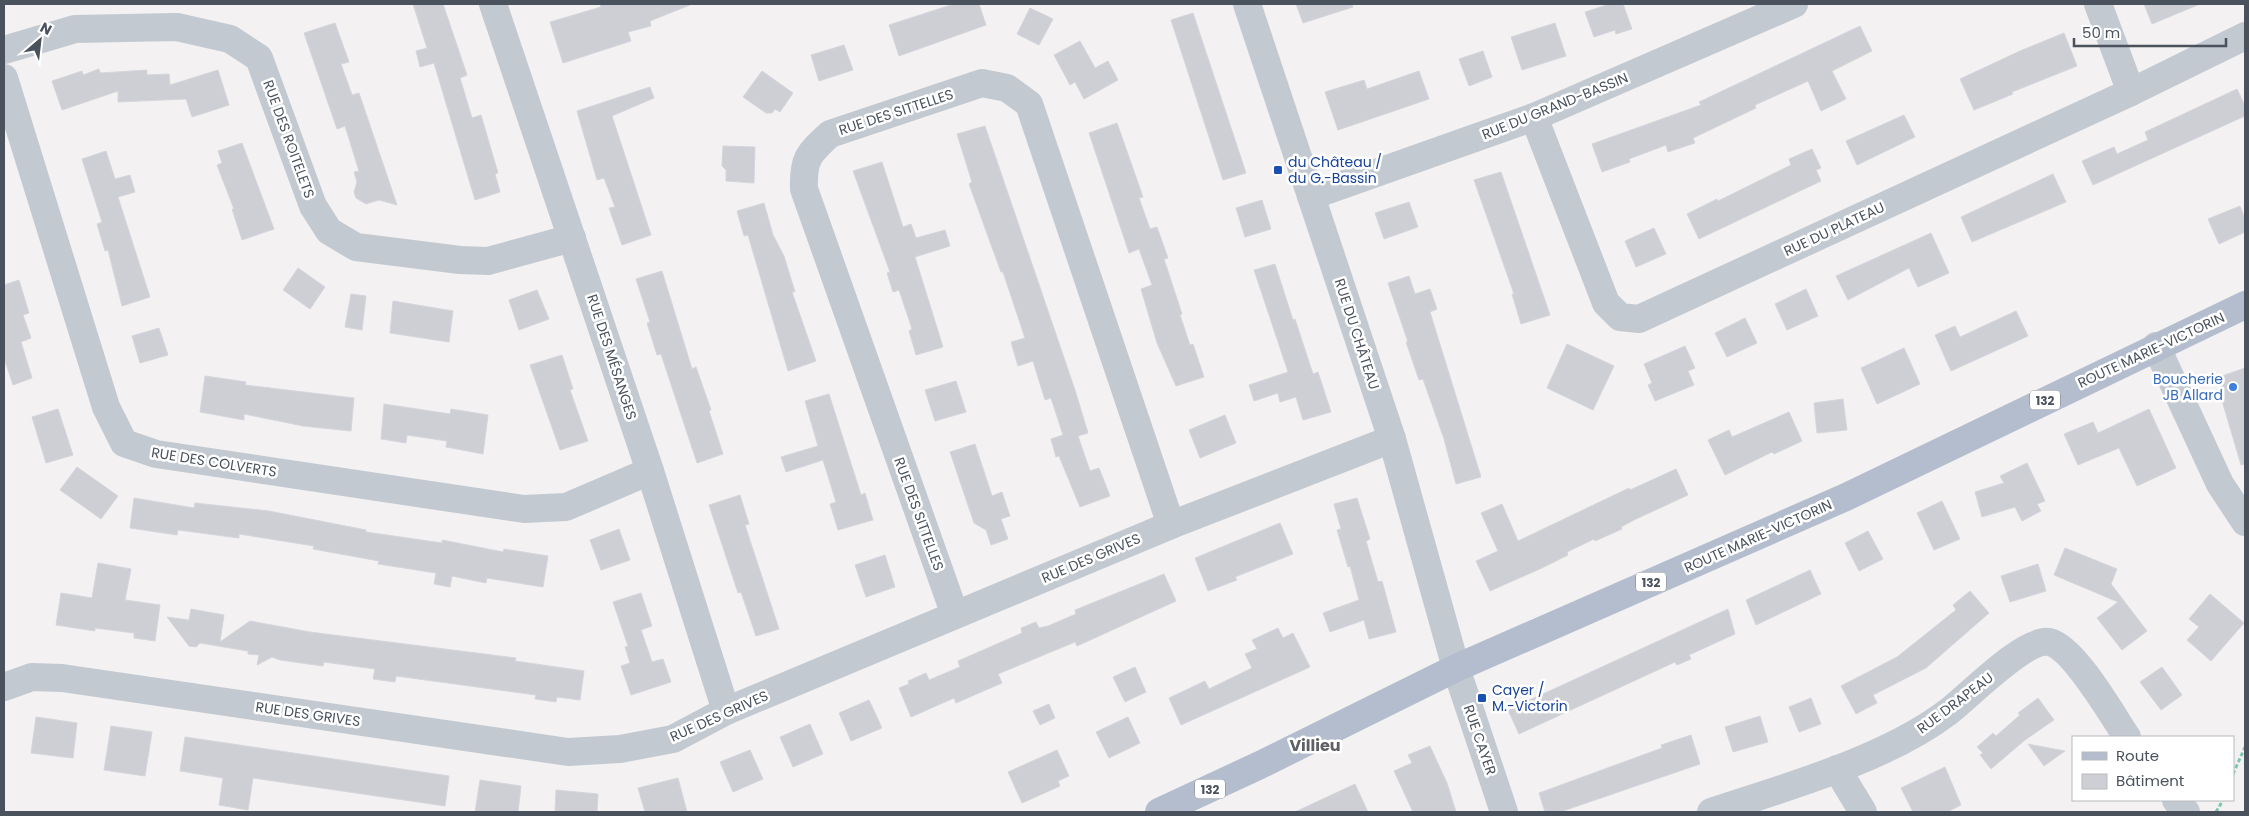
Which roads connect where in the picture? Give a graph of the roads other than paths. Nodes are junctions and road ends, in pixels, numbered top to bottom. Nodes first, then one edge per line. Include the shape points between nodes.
1 (493, 4) edge
2 (1247, 4) edge
3 (1794, 4) edge
4 (2098, 4) edge
5 (2245, 36) edge
6 (4, 50) edge
7 (4, 78) edge
8 (2131, 92) junction
9 (1534, 117) junction
10 (1311, 196) junction
11 (572, 238) junction
12 (2245, 305) edge
13 (2156, 346) junction
14 (1392, 439) junction
15 (650, 471) junction
16 (2245, 522) edge
17 (1171, 525) junction
18 (955, 615) junction
19 (1456, 668) junction
20 (4, 687) edge
21 (726, 711) junction
22 (2126, 736) edge
23 (1837, 769) junction
24 (2177, 801) edge
25 (1159, 812) edge
26 (1504, 812) edge
27 (1711, 812) edge
28 (1863, 812) edge
29 (2186, 812) edge

1 - 11 street, RUE DES MÉSANGES
2 - 10 street, RUE DU CHÂTEAU
3 - 9 street, RUE DU GRAND-BASSIN
4 - 8 street
5 - 8 street, RUE DU PLATEAU
6 - 11 street, RUE DES ROITELETS via 76,29 177,27 230,39 260,58 313,206 329,231 356,247 460,260 488,260
7 - 15 street, RUE DES COLVERTS via 106,407 124,443 156,454 524,509 566,508
8 - 9 street, RUE DU PLATEAU via 1638,319 1620,317 1606,303
9 - 10 street, RUE DU GRAND-BASSIN
10 - 14 street, RUE DU CHÂTEAU
11 - 15 street, RUE DES MÉSANGES
12 - 13 main road, ROUTE MARIE-VICTORIN / 132
13 - 16 street via 2220,484
13 - 19 main road, ROUTE MARIE-VICTORIN / 132 via 1846,497
14 - 17 street, RUE DES GRIVES
14 - 19 street, RUE DU CHÂTEAU
15 - 21 street, RUE DES MÉSANGES
17 - 18 street, RUE DES GRIVES
17 - 18 street, RUE DES SITTELLES via 1029,104 1007,88 982,84 830,134 814,148 803,166 804,189
18 - 21 street, RUE DES GRIVES
19 - 25 main road, ROUTE MARIE-VICTORIN / 132
19 - 26 street, RUE CAYER
20 - 21 street, RUE DES GRIVES via 32,677 62,678 568,752 620,749 673,739
22 - 23 street, RUE DRAPEAU via 2076,661 2061,646 2038,642 2022,650 1921,732
23 - 27 street, RUE DRAPEAU
23 - 28 street
24 - 29 street

